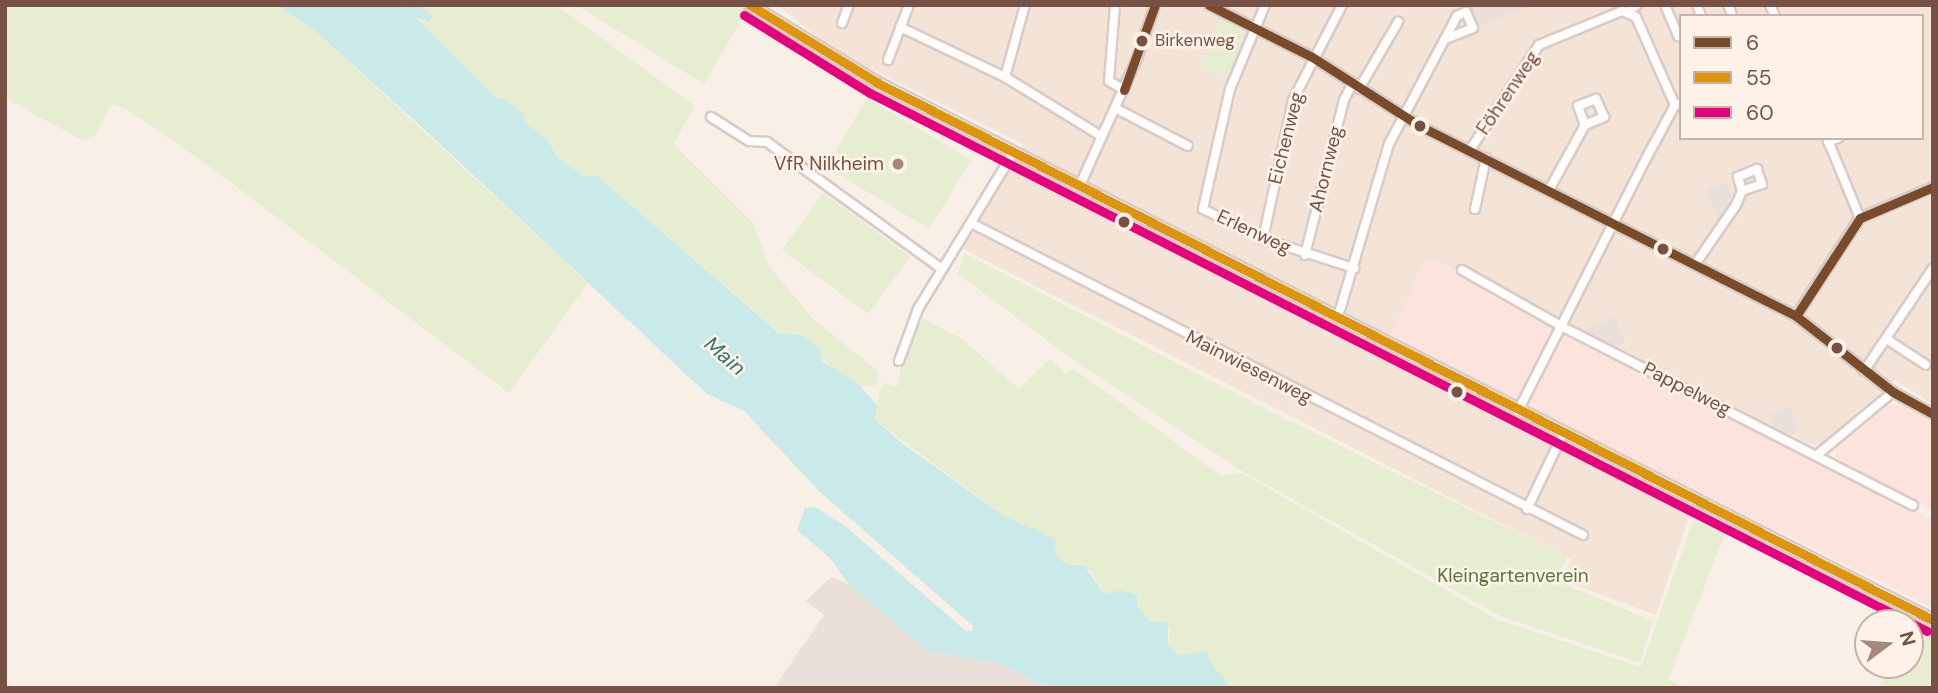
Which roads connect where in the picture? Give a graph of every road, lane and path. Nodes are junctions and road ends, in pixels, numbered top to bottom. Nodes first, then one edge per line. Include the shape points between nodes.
1 (750, 5) edge
2 (849, 5) edge
3 (909, 5) edge
4 (1026, 5) edge
5 (1115, 5) edge
6 (1155, 5) edge
7 (1209, 5) edge
8 (1265, 5) edge
9 (1342, 5) edge
10 (1637, 5) edge
11 (1667, 6) edge
12 (1468, 9) edge
13 (1628, 11) junction
14 (1398, 22) dead end
15 (842, 23) dead end
16 (1255, 25) junction
17 (900, 27) junction
18 (1678, 36) dead end
19 (1444, 40) junction
20 (1312, 57) junction
21 (888, 60) dead end
22 (1005, 77) junction
23 (1356, 87) junction
24 (1124, 90) junction
25 (1678, 104) edge
26 (1115, 108) junction
27 (1401, 116) junction
28 (711, 117) dead end
29 (1585, 125) dead end
30 (1101, 136) junction
31 (1828, 140) edge
32 (1188, 146) dead end
33 (1470, 150) junction
34 (1014, 152) junction
35 (1486, 158) junction
36 (1080, 185) junction
37 (1933, 187) edge
38 (1549, 190) junction
39 (1742, 191) dead end
40 (1475, 209) dead end
41 (1860, 218) junction
42 (971, 223) junction
43 (1615, 223) junction
44 (1262, 239) junction
45 (1305, 255) junction
46 (1696, 263) junction
47 (1354, 268) junction
48 (1933, 268) edge
49 (942, 269) junction
50 (1462, 270) dead end
51 (1340, 310) dead end
52 (1796, 316) junction
53 (1561, 326) junction
54 (1888, 340) junction
55 (899, 361) dead end
56 (1926, 365) dead end
57 (1864, 371) junction
58 (1892, 391) junction
59 (1518, 411) junction
60 (1933, 414) edge
61 (1563, 435) junction
62 (1817, 455) junction
63 (1913, 505) dead end
64 (1527, 509) junction
65 (1583, 535) dead end
66 (1933, 620) edge

1 - 34 main road via 823,53
2 - 15 street
3 - 17 street
4 - 22 street
5 - 24 street via 1109,81
6 - 24 street
7 - 16 street
8 - 16 street
9 - 20 street, Eichenweg
10 - 13 street, Föhrenweg
11 - 18 street
12 - 19 street via 1457,16
12 - 19 street via 1473,28
13 - 25 street via 1636,17
13 - 33 street, Föhrenweg via 1615,12 1539,46
14 - 23 street, Ahornweg
16 - 20 street
16 - 44 street, Erlenweg via 1230,89 1203,209
17 - 21 street
17 - 22 street
19 - 27 street
20 - 23 street
20 - 44 street, Eichenweg via 1293,100
22 - 30 street
23 - 27 street
23 - 45 street, Ahornweg via 1344,100
24 - 26 street
25 - 43 street
26 - 30 street
26 - 32 street
27 - 33 street
27 - 47 street via 1375,185
28 - 49 street via 749,141 767,142
29 - 38 street
30 - 36 street
31 - 41 street
33 - 35 street
34 - 36 main road
34 - 42 street
35 - 38 street
35 - 40 street
36 - 59 main road
37 - 41 street
38 - 43 street
39 - 46 street
41 - 52 street
42 - 49 street
42 - 64 street, Mainwiesenweg
43 - 46 street
43 - 53 street
44 - 45 street, Erlenweg
45 - 47 street, Erlenweg
46 - 52 street
47 - 51 street
48 - 54 street
49 - 55 street via 918,310
50 - 53 street, Pappelweg
52 - 57 street
53 - 59 street
53 - 62 street, Pappelweg
54 - 56 street
54 - 57 street
57 - 58 street
58 - 60 street
58 - 62 street
59 - 61 main road
61 - 64 street
61 - 66 main road
62 - 63 street, Pappelweg
64 - 65 street, Mainwiesenweg

